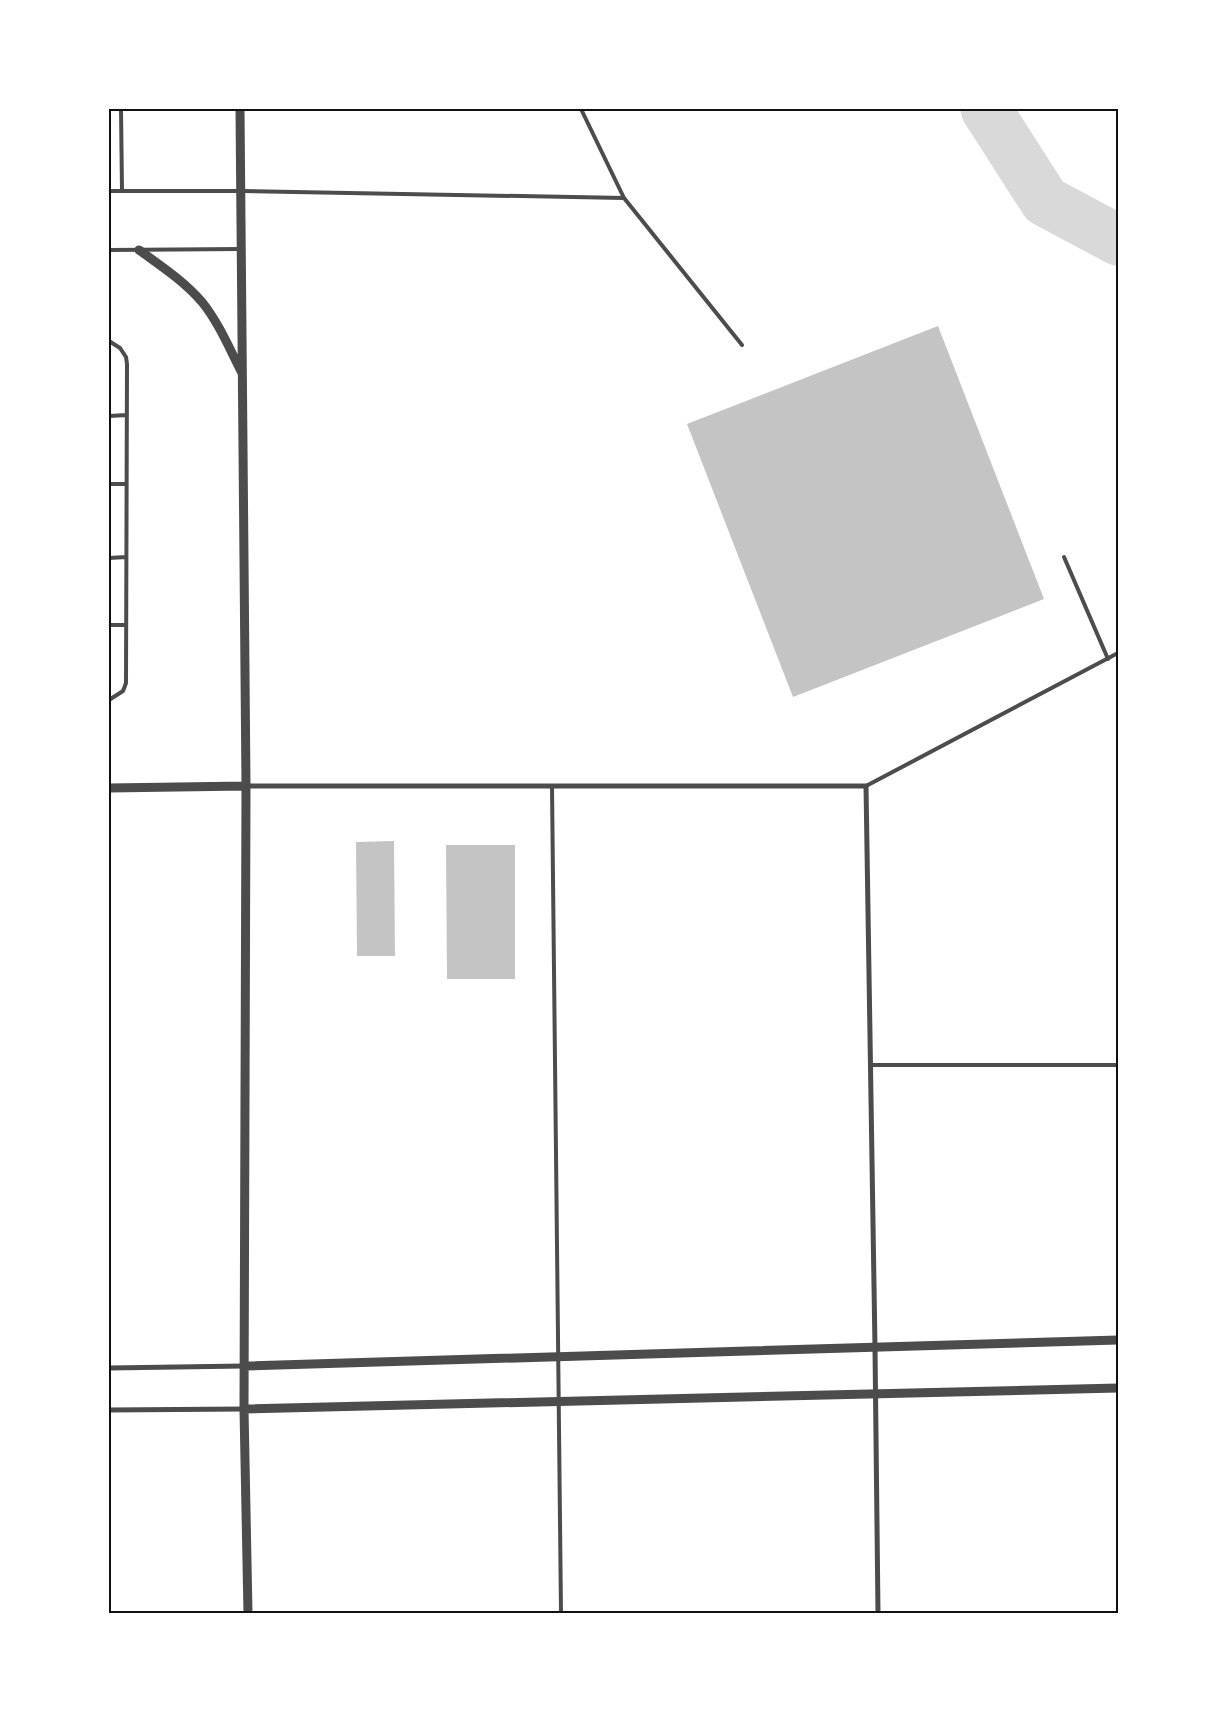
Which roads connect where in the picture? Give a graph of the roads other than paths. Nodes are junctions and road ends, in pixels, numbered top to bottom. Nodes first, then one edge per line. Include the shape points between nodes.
1 (121, 109) edge
2 (240, 109) edge
3 (581, 109) edge
4 (109, 190) edge
5 (122, 191) junction
6 (242, 191) junction
7 (624, 198) junction
8 (242, 249) junction
9 (109, 250) edge
10 (139, 250) junction
11 (109, 341) edge
12 (742, 345) dead end
13 (243, 376) junction
14 (127, 415) junction
15 (109, 416) edge
16 (109, 484) edge
17 (126, 484) junction
18 (126, 557) junction
19 (109, 558) edge
20 (1064, 558) dead end
21 (109, 625) edge
22 (125, 625) junction
23 (1118, 654) edge
24 (1108, 659) junction
25 (109, 700) edge
26 (246, 786) junction
27 (552, 786) junction
28 (866, 786) junction
29 (109, 788) edge
30 (871, 1065) junction
31 (1118, 1065) edge
32 (1118, 1340) edge
33 (875, 1348) junction
34 (557, 1357) junction
35 (244, 1366) junction
36 (109, 1368) edge
37 (1118, 1388) edge
38 (876, 1395) junction
39 (557, 1401) junction
40 (109, 1410) edge
41 (244, 1410) junction
42 (248, 1613) edge
43 (561, 1613) edge
44 (878, 1613) edge

1 - 5 lane
2 - 6 street
3 - 7 lane
4 - 5 lane
5 - 6 lane
6 - 7 lane
6 - 8 street
7 - 12 lane
8 - 10 lane
8 - 13 street
9 - 10 lane
10 - 13 street via 173,274 202,302
11 - 14 lane via 126,357
13 - 26 street
14 - 15 lane
14 - 17 lane
16 - 17 lane
17 - 18 lane
18 - 19 lane
18 - 22 lane
20 - 24 lane
21 - 22 lane
22 - 25 lane via 126,683 123,691
23 - 24 lane
24 - 28 lane
26 - 27 street
26 - 29 street
26 - 35 street
27 - 28 street
27 - 34 lane
28 - 30 street
30 - 31 lane
30 - 33 street
32 - 33 street
33 - 34 street
33 - 38 street
34 - 35 street
34 - 39 lane
35 - 36 street
35 - 41 street
37 - 38 street
38 - 39 street
38 - 44 street
39 - 41 street
39 - 43 lane
40 - 41 street
41 - 42 street

